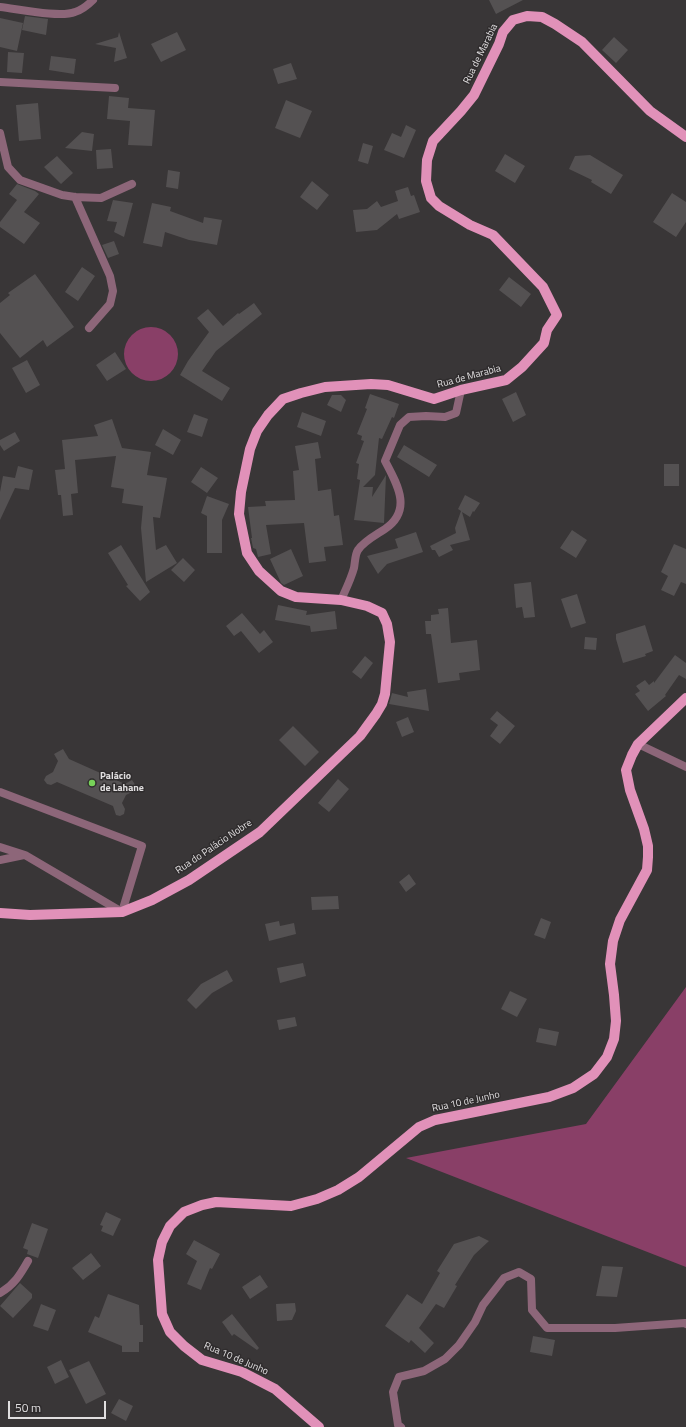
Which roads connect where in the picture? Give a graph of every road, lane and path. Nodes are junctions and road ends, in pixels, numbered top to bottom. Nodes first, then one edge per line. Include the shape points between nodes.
1 (93, 0) edge
2 (0, 7) edge
3 (0, 82) edge
4 (115, 88) dead end
5 (0, 133) edge
6 (686, 137) edge
7 (132, 184) dead end
8 (75, 197) junction
9 (89, 328) dead end
10 (461, 390) junction
11 (341, 600) junction
12 (385, 694) joint
13 (686, 698) edge
14 (638, 744) junction
15 (686, 767) edge
16 (0, 792) edge
17 (0, 847) edge
18 (25, 854) junction
19 (0, 860) edge
20 (122, 912) junction
21 (0, 913) edge
22 (28, 1261) dead end
23 (0, 1293) edge
24 (686, 1324) edge
25 (319, 1427) edge
26 (401, 1427) edge

1 - 2 street via 74,13 60,14
3 - 4 street
5 - 8 street via 8,167 20,180
6 - 10 main road, Rua de Marabia via 650,111 582,42 542,17 527,16 513,20 503,32 474,95 433,141 427,160 426,181 431,198 439,206 493,235 543,287 557,315 547,330 544,343 506,380
7 - 8 street via 101,198
8 - 9 street via 110,276 112,291 110,304
10 - 11 street via 456,413 445,417 409,417 400,424 386,461 399,490 401,505 389,526 357,551 352,574
10 - 11 main road, Rua de Marabia via 434,399 388,385 325,387 283,399 257,431 250,449 239,514 247,553 259,572 281,591 296,597
11 - 12 main road, Rua de Marabia via 367,606 382,613 390,642
12 - 20 main road, Rua do Palácio Nobre via 382,704 360,736 260,832 189,880 152,900
13 - 14 main road, Rua 10 de Junho
14 - 15 street
14 - 25 main road, Rua 10 de Junho via 626,770 628,785 648,846 647,870 620,920 613,941 610,964 616,1014 614,1039 607,1057 594,1074 573,1088 549,1097 435,1120 419,1127 359,1177 317,1199 291,1206 216,1202 202,1205 184,1212 170,1226 162,1242 158,1260 162,1314 170,1332 202,1360 242,1372 275,1389
16 - 20 street via 142,846
17 - 18 street
18 - 19 street
18 - 20 street
20 - 21 main road, Rua do Palácio Nobre via 30,915
22 - 23 street via 17,1280
24 - 26 street via 547,1328 532,1310 531,1279 519,1272 504,1278 483,1305 460,1345 446,1359 424,1371 399,1378 393,1392 398,1425

